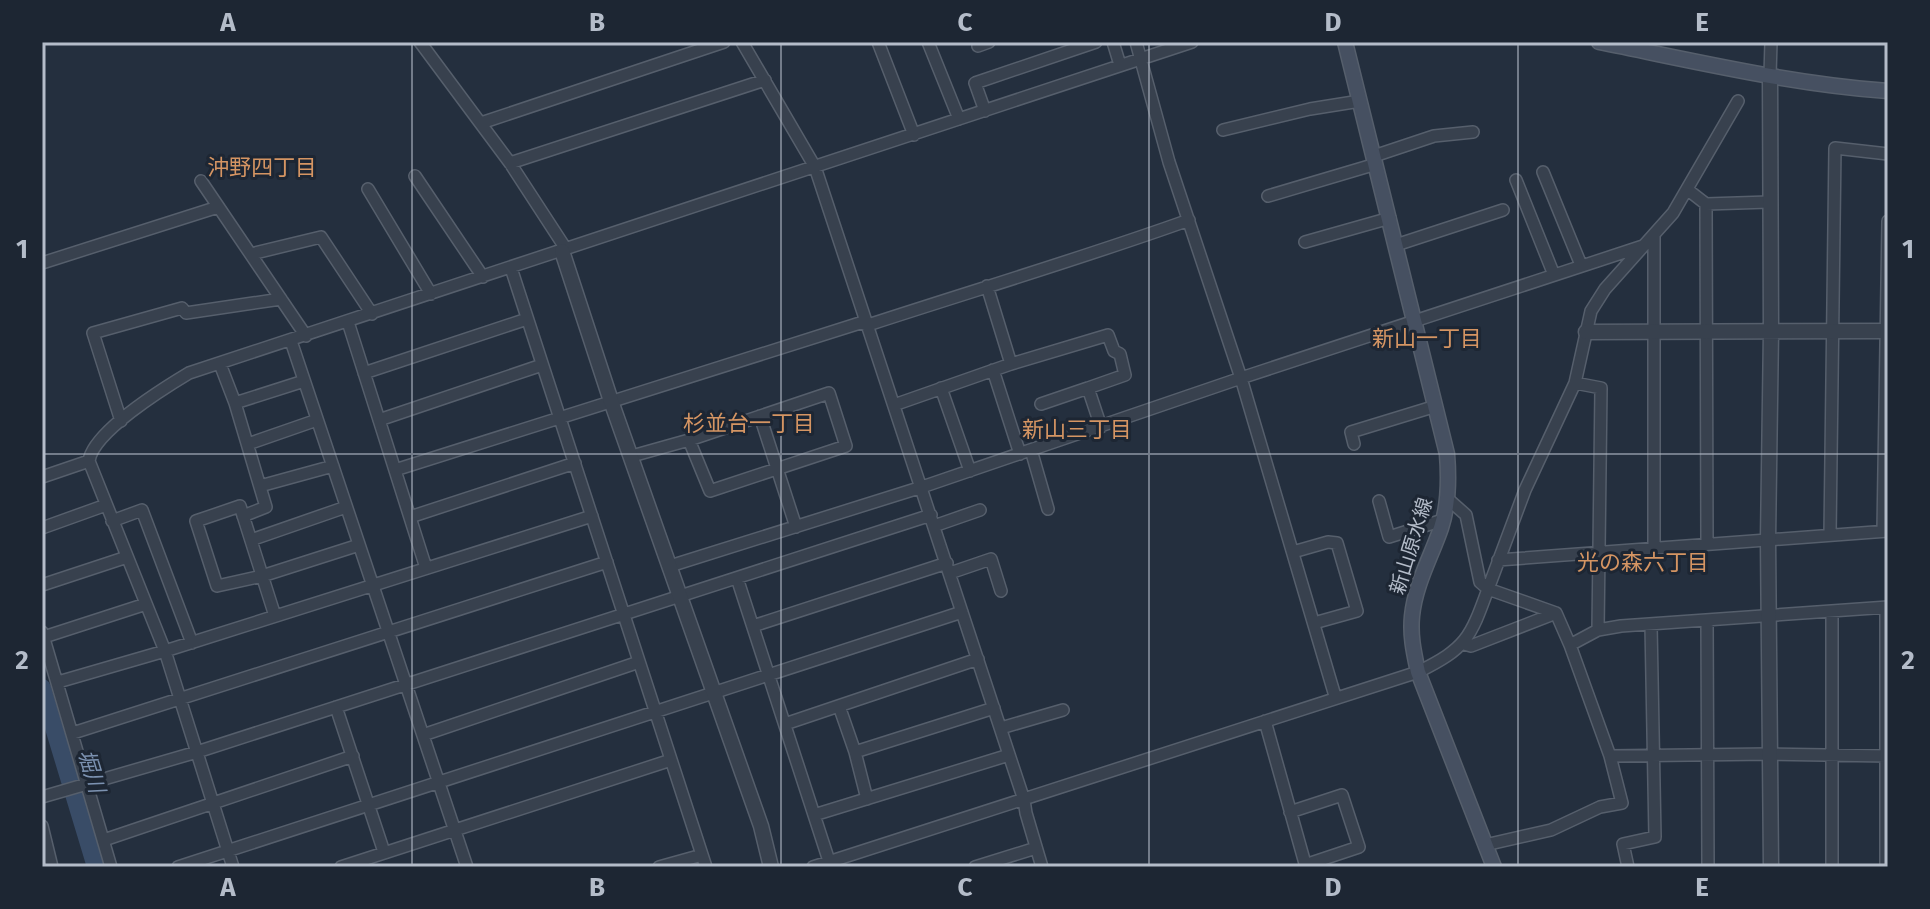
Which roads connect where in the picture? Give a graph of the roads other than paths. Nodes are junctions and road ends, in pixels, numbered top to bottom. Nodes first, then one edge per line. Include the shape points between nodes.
1 (420, 42) edge
2 (724, 42) edge
3 (742, 42) edge
4 (878, 42) edge
5 (928, 42) edge
6 (1096, 42) edge
7 (1113, 42) edge
8 (1136, 42) edge
9 (1192, 42) edge
10 (1345, 42) edge
11 (1599, 42) edge
12 (1771, 42) edge
13 (1140, 58) junction
14 (1120, 65) junction
15 (1770, 75) junction
16 (765, 80) junction
17 (1888, 91) edge
18 (1360, 101) junction
19 (1738, 101) dead end
20 (985, 111) junction
21 (959, 119) junction
22 (481, 123) junction
23 (1223, 130) dead end
24 (1473, 132) dead end
25 (914, 135) junction
26 (1888, 154) edge
27 (1375, 160) junction
28 (510, 163) junction
29 (815, 167) junction
30 (1543, 172) dead end
31 (415, 176) dead end
32 (1516, 180) dead end
33 (201, 181) dead end
34 (368, 189) dead end
35 (1688, 190) junction
36 (1268, 196) dead end
37 (1769, 202) junction
38 (1706, 204) junction
39 (218, 207) junction
40 (1503, 210) dead end
41 (1390, 218) junction
42 (1189, 220) junction
43 (1888, 221) edge
44 (1654, 236) junction
45 (1305, 242) dead end
46 (1396, 245) junction
47 (1644, 246) junction
48 (564, 250) junction
49 (251, 254) junction
50 (42, 263) edge
51 (1581, 265) junction
52 (511, 268) junction
53 (1554, 275) junction
54 (483, 277) junction
55 (987, 286) junction
56 (431, 294) junction
57 (281, 299) junction
58 (372, 314) junction
59 (527, 319) junction
60 (348, 322) junction
61 (1415, 322) junction
62 (868, 325) junction
63 (1653, 331) junction
64 (1706, 331) junction
65 (1771, 331) junction
66 (1887, 331) edge
67 (1586, 332) junction
68 (1832, 332) junction
69 (306, 336) junction
70 (291, 341) junction
71 (220, 364) junction
72 (1011, 364) junction
73 (542, 365) junction
74 (993, 370) junction
75 (364, 373) junction
76 (1241, 378) junction
77 (304, 381) junction
78 (1575, 383) junction
79 (941, 388) junction
80 (1088, 388) junction
81 (611, 401) junction
82 (235, 403) junction
83 (1041, 404) dead end
84 (894, 405) junction
85 (1436, 406) junction
86 (559, 416) junction
87 (760, 416) junction
88 (317, 420) junction
89 (379, 420) junction
90 (121, 421) junction
91 (1101, 427) junction
92 (689, 440) junction
93 (248, 444) junction
94 (1354, 444) dead end
95 (1025, 452) junction
96 (632, 456) junction
97 (89, 461) junction
98 (575, 463) junction
99 (333, 466) junction
100 (778, 469) junction
101 (395, 470) junction
102 (970, 471) junction
103 (42, 477) edge
104 (260, 486) junction
105 (922, 487) junction
106 (1448, 499) junction
107 (1379, 501) dead end
108 (106, 505) junction
109 (346, 507) junction
110 (1048, 509) dead end
111 (980, 510) dead end
112 (243, 516) junction
113 (592, 516) junction
114 (410, 517) junction
115 (1443, 520) junction
116 (112, 521) junction
117 (932, 521) junction
118 (796, 527) junction
119 (42, 528) edge
120 (1886, 531) edge
121 (1830, 535) junction
122 (251, 540) junction
123 (1768, 540) junction
124 (1707, 544) junction
125 (359, 545) junction
126 (1654, 548) junction
127 (1293, 552) junction
128 (1600, 552) junction
129 (127, 557) junction
130 (1498, 560) junction
131 (607, 562) junction
132 (670, 566) junction
133 (426, 568) junction
134 (948, 568) junction
135 (262, 576) junction
136 (737, 578) junction
137 (42, 585) edge
138 (373, 585) junction
139 (1488, 589) junction
140 (1001, 591) dead end
141 (680, 597) junction
142 (146, 604) junction
143 (1887, 608) edge
144 (962, 612) junction
145 (1832, 612) junction
146 (1556, 613) junction
147 (623, 614) junction
148 (1769, 615) junction
149 (275, 616) junction
150 (1707, 620) junction
151 (1314, 623) junction
152 (1651, 625) junction
153 (753, 626) junction
154 (1598, 630) junction
155 (388, 632) junction
156 (43, 634) edge
157 (192, 643) junction
158 (1464, 644) junction
159 (1570, 645) junction
160 (165, 651) junction
161 (978, 659) junction
162 (639, 662) junction
163 (1418, 672) junction
164 (770, 676) junction
165 (58, 682) junction
166 (406, 684) junction
167 (713, 693) junction
168 (1335, 696) junction
169 (181, 700) junction
170 (839, 706) junction
171 (336, 707) junction
172 (994, 708) junction
173 (1063, 710) dead end
174 (656, 712) junction
175 (1265, 721) junction
176 (785, 724) junction
177 (1001, 728) junction
178 (73, 733) junction
179 (423, 735) junction
180 (197, 752) junction
181 (855, 752) junction
182 (1769, 754) junction
183 (1009, 755) junction
184 (1653, 755) junction
185 (1834, 755) junction
186 (353, 756) junction
187 (1610, 756) junction
188 (1707, 756) junction
189 (1886, 756) edge
190 (671, 760) junction
191 (439, 781) junction
192 (88, 785) junction
193 (42, 797) edge
194 (867, 799) junction
195 (1024, 800) junction
196 (213, 803) junction
197 (368, 804) junction
198 (1290, 812) junction
199 (814, 815) junction
200 (42, 826) edge
201 (455, 829) junction
202 (104, 840) junction
203 (1485, 845) junction
204 (1036, 848) junction
205 (228, 851) junction
206 (384, 852) junction
207 (702, 855) junction
208 (829, 861) junction
209 (1306, 866) edge
210 (52, 867) edge
211 (111, 867) edge
212 (178, 867) edge
213 (233, 867) edge
214 (341, 867) edge
215 (467, 867) edge
216 (659, 867) edge
217 (706, 867) edge
218 (771, 867) edge
219 (813, 867) edge
220 (975, 867) edge
221 (1042, 867) edge
222 (1494, 867) edge
223 (1628, 867) edge
224 (1708, 867) edge
225 (1771, 867) edge
226 (1832, 867) edge
227 (1886, 867) edge

1 - 22 street
2 - 22 street
3 - 16 street
4 - 25 street
5 - 21 street
6 - 20 street via 975,83
7 - 14 street
8 - 13 street
9 - 13 street
10 - 18 main road, 新山原水線
11 - 15 main road
12 - 15 street
13 - 14 street
13 - 42 street
14 - 20 street
15 - 17 main road
15 - 37 street
16 - 28 street
16 - 29 street
18 - 23 street
18 - 27 main road, 新山原水線
19 - 35 street
20 - 21 street
21 - 25 street
22 - 28 street
24 - 27 street via 1434,136
25 - 29 street
26 - 68 street via 1835,148
27 - 36 street
27 - 41 main road, 新山原水線
28 - 48 street
29 - 48 street
29 - 62 street
30 - 51 street
31 - 54 street
32 - 53 street
33 - 39 street
34 - 56 street
35 - 38 street
35 - 44 street
37 - 38 street
37 - 65 street
38 - 64 street
39 - 49 street
39 - 50 street
40 - 46 street
41 - 45 street
41 - 46 main road, 新山原水線
42 - 55 street
42 - 76 street
43 - 66 street
44 - 47 street
44 - 63 street
46 - 61 main road, 新山原水線
47 - 51 street
47 - 67 street via 1605,289
48 - 52 street
48 - 81 street
49 - 57 street
49 - 58 street via 321,237
51 - 53 street
52 - 54 street
52 - 59 street
53 - 61 street
54 - 56 street
55 - 62 street
55 - 72 street
56 - 58 street
57 - 69 street
57 - 90 street via 186,313 182,308 93,333
58 - 60 street
59 - 73 street
59 - 75 street
60 - 69 street
60 - 75 street
61 - 76 street
61 - 85 main road, 新山原水線
62 - 81 street via 860,323
62 - 84 street
63 - 64 street
63 - 67 street
63 - 126 street
64 - 65 street
64 - 124 street
65 - 68 street
65 - 123 street
66 - 68 street
66 - 120 street
67 - 78 street
68 - 121 street
69 - 70 street
70 - 71 street
70 - 77 street
71 - 82 street
71 - 90 street via 189,373
72 - 74 street
72 - 80 street via 1108,335 1125,375
73 - 86 street
73 - 89 street
74 - 79 street
74 - 95 street
75 - 89 street
76 - 91 street
76 - 127 street
77 - 82 street
77 - 88 street
78 - 128 street via 1601,388
78 - 130 street
79 - 84 street
79 - 102 street
80 - 83 street
80 - 91 street
81 - 86 street
81 - 96 street
82 - 93 street
84 - 105 street
85 - 94 street via 1351,432
85 - 106 main road, 新山原水線 via 1447,454
86 - 98 street
86 - 101 street
87 - 92 street
87 - 100 street
87 - 100 street via 829,393 846,446
88 - 93 street
88 - 99 street
89 - 101 street
90 - 97 street via 94,445
91 - 95 street
92 - 96 street
92 - 100 street via 710,491
93 - 104 street
95 - 102 street
95 - 110 street
96 - 132 street
97 - 103 street
97 - 108 street
98 - 113 street
98 - 114 street
99 - 104 street
99 - 109 street
100 - 118 street
101 - 114 street
102 - 105 street
104 - 112 street via 266,507
105 - 117 street
105 - 118 street
106 - 115 main road, 新山原水線
106 - 139 street via 1466,515 1480,582
107 - 115 street via 1389,537
108 - 116 street
108 - 119 street
109 - 122 street
109 - 125 street
111 - 117 street
112 - 122 street
112 - 135 street via 240,506 196,521 217,586
113 - 131 street
113 - 133 street
114 - 133 street
115 - 163 main road, 新山原水線 via 1412,616
116 - 129 street
116 - 157 street via 142,510
117 - 134 street
117 - 136 street
118 - 132 street
120 - 121 street
121 - 123 street
122 - 135 street
123 - 124 street
123 - 148 street
124 - 126 street
125 - 135 street
125 - 138 street
126 - 128 street
127 - 151 street
127 - 151 street via 1337,543 1357,611
128 - 130 street
128 - 154 street
129 - 137 street
129 - 142 street
130 - 139 street
131 - 147 street
131 - 155 street
132 - 141 street
133 - 138 street
134 - 140 street via 991,559
134 - 144 street
134 - 153 street
135 - 149 street
136 - 141 street
136 - 153 street
138 - 149 street
138 - 155 street
139 - 146 street
139 - 158 street
141 - 147 street
141 - 167 street
142 - 156 street
142 - 160 street
143 - 145 street
143 - 189 street
144 - 161 street
144 - 164 street
145 - 148 street
145 - 185 street
146 - 158 street via 1471,646
146 - 159 street
147 - 162 street
147 - 166 street
148 - 150 street
148 - 182 street
149 - 157 street
150 - 152 street
150 - 188 street
151 - 168 street
152 - 154 street
152 - 184 street
153 - 164 street
154 - 159 street
155 - 166 street
155 - 169 street
156 - 165 street
157 - 160 street
158 - 163 street
159 - 187 street
160 - 165 street
160 - 169 street
161 - 170 street
161 - 172 street
162 - 174 street
162 - 179 street
163 - 168 street
163 - 203 main road, 新山原水線
164 - 167 street
164 - 176 street
165 - 178 street
166 - 171 street
166 - 179 street
167 - 174 street
167 - 218 street
168 - 175 street
169 - 178 street
169 - 180 street
170 - 176 street
170 - 181 street
171 - 180 street
171 - 186 street
172 - 177 street
172 - 181 street
173 - 177 street
174 - 190 street
174 - 191 street
175 - 195 street
175 - 198 street
176 - 199 street
177 - 183 street
178 - 192 street
179 - 191 street
180 - 192 street
180 - 196 street
181 - 194 street
182 - 185 street
182 - 188 street
182 - 225 street
183 - 194 street
183 - 195 street
184 - 187 street
184 - 188 street
184 - 223 street via 1655,837 1623,844
185 - 189 street
185 - 226 street
186 - 196 street
186 - 197 street
187 - 203 street via 1622,803 1600,807 1551,830
188 - 224 street
189 - 227 street
190 - 201 street
190 - 207 street
191 - 197 street
191 - 201 street
192 - 193 street
192 - 202 street
194 - 199 street
195 - 204 street
195 - 208 street
196 - 202 street
196 - 205 street
197 - 205 street
197 - 206 street
198 - 209 street
198 - 209 street via 1342,795 1359,847
199 - 208 street
200 - 210 street
201 - 206 street
201 - 215 street
202 - 211 street
203 - 222 main road, 新山原水線
204 - 220 street
204 - 221 street
205 - 212 street
205 - 213 street
206 - 214 street
207 - 216 street
207 - 217 street
208 - 219 street

